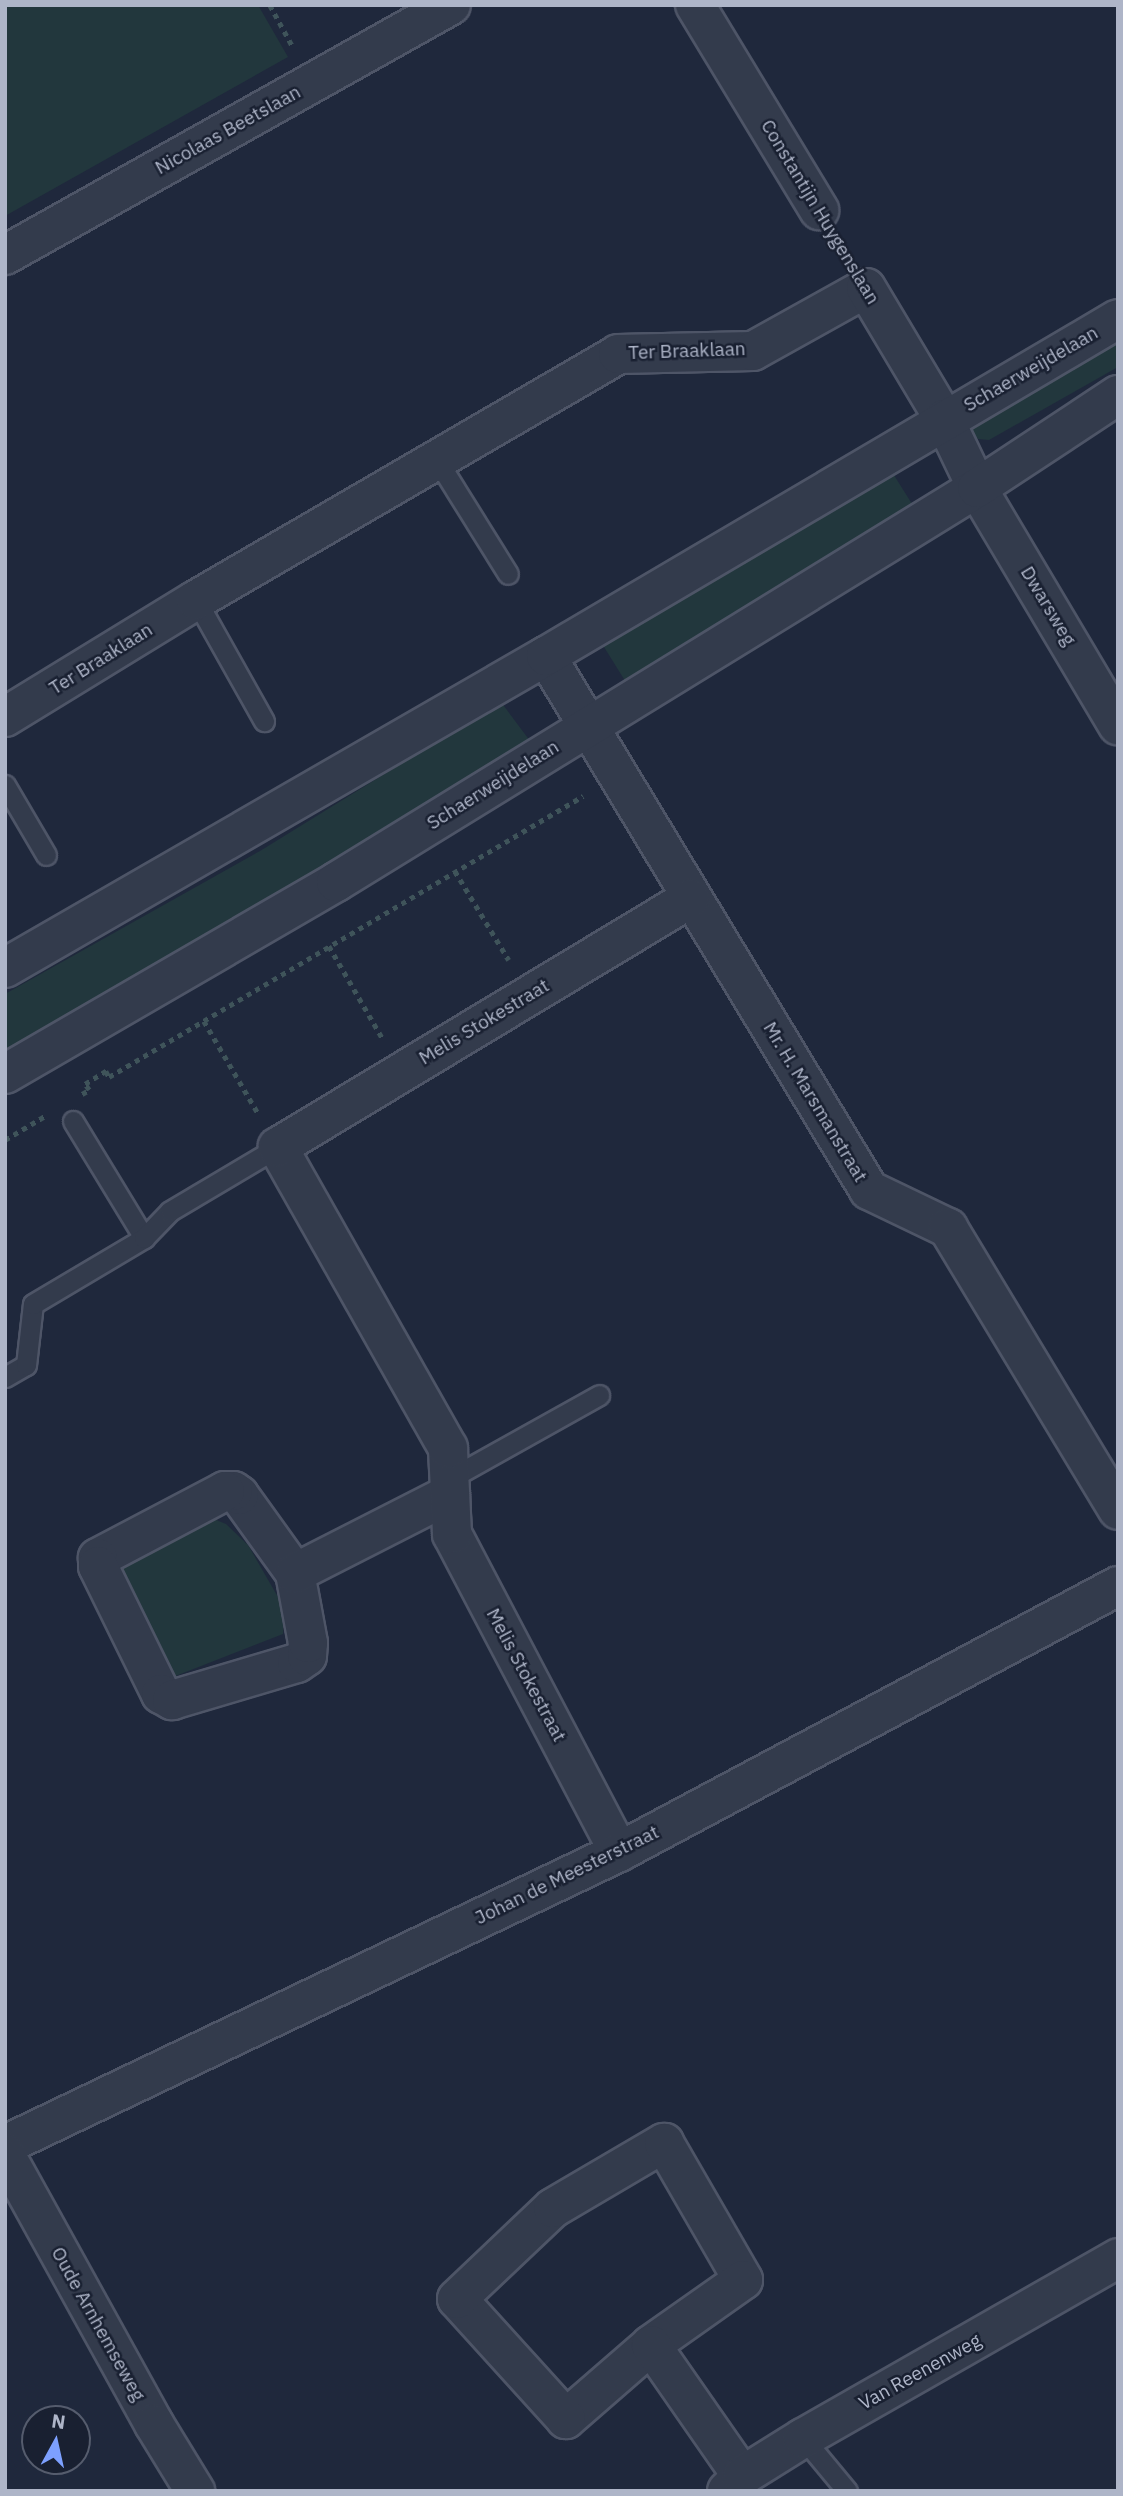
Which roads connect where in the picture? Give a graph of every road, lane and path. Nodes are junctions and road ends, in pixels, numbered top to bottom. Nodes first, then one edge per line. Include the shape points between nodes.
1 (270, 5) edge
2 (451, 5) edge
3 (695, 5) edge
4 (313, 83) junction
5 (819, 210) dead end
6 (5, 255) edge
7 (866, 288) joint
8 (1118, 319) edge
9 (1118, 395) edge
10 (944, 419) junction
11 (436, 460) junction
12 (977, 488) junction
13 (508, 574) dead end
14 (196, 600) junction
15 (546, 656) junction
16 (5, 717) edge
17 (264, 721) dead end
18 (1118, 725) edge
19 (588, 726) junction
20 (618, 776) junction
21 (5, 785) edge
22 (46, 855) dead end
23 (455, 871) junction
24 (690, 898) junction
25 (329, 946) junction
26 (5, 968) edge
27 (530, 994) junction
28 (204, 1021) junction
29 (402, 1071) junction
30 (5, 1074) edge
31 (72, 1100) dead end
32 (52, 1112) dead end
33 (73, 1121) dead end
34 (5, 1140) edge
35 (278, 1147) junction
36 (144, 1238) junction
37 (5, 1377) edge
38 (599, 1395) dead end
39 (450, 1487) junction
40 (1118, 1510) edge
41 (295, 1573) junction
42 (1118, 1586) edge
43 (619, 1852) junction
44 (5, 2145) edge
45 (5, 2154) edge
46 (1118, 2259) edge
47 (651, 2345) junction
48 (803, 2438) junction
49 (735, 2484) edge
50 (195, 2491) edge
51 (847, 2491) edge

1 - 4 path
2 - 4 street, Nicolaas Beetslaan
3 - 5 street, Constantijn Huygenslaan
4 - 6 street, Nicolaas Beetslaan
7 - 10 street, Constantijn Huygenslaan
7 - 11 street, Ter Braaklaan via 753,351 618,354
8 - 10 street, Schaerweijdelaan
9 - 12 street, Schaerweijdelaan
10 - 12 street, Schaerweijdelaan
10 - 15 street, Schaerweijdelaan
11 - 13 lane
11 - 14 street, Ter Braaklaan
12 - 18 street, Dwarsweg
12 - 19 street, Schaerweijdelaan
14 - 16 street, Ter Braaklaan
14 - 17 lane
15 - 19 street, Mr. H. Marsmanstraat
15 - 26 street, Schaerweijdelaan
19 - 20 street, Mr. H. Marsmanstraat
19 - 30 street, Schaerweijdelaan via 336,882
20 - 23 path
20 - 24 street, Mr. H. Marsmanstraat
21 - 22 lane
23 - 25 path
23 - 27 path
24 - 27 street, Melis Stokestraat
24 - 40 street, Mr. H. Marsmanstraat via 869,1190 948,1228
25 - 28 path
25 - 29 path
27 - 29 street, Melis Stokestraat
28 - 31 path via 109,1077 106,1071 85,1084 89,1090
28 - 35 path
29 - 35 street, Melis Stokestraat
32 - 34 path
33 - 36 lane
35 - 36 lane, Melis Stokestraat via 170,1211
35 - 39 street, Melis Stokestraat via 448,1448
36 - 37 lane, Melis Stokestraat via 33,1304 26,1365
38 - 39 lane
39 - 41 street
39 - 43 street, Melis Stokestraat via 452,1534
41 - 41 street via 233,1491 225,1491 98,1558 161,1694 172,1700 307,1656
42 - 43 street, Johan de Meesterstraat
43 - 44 street, Johan de Meesterstraat
45 - 50 street, Oude Arnhemseweg
46 - 48 street, Van Reenenweg
47 - 47 street via 743,2280 664,2143 553,2208 457,2299 566,2419
47 - 49 street
48 - 49 street, Van Reenenweg
48 - 51 lane

